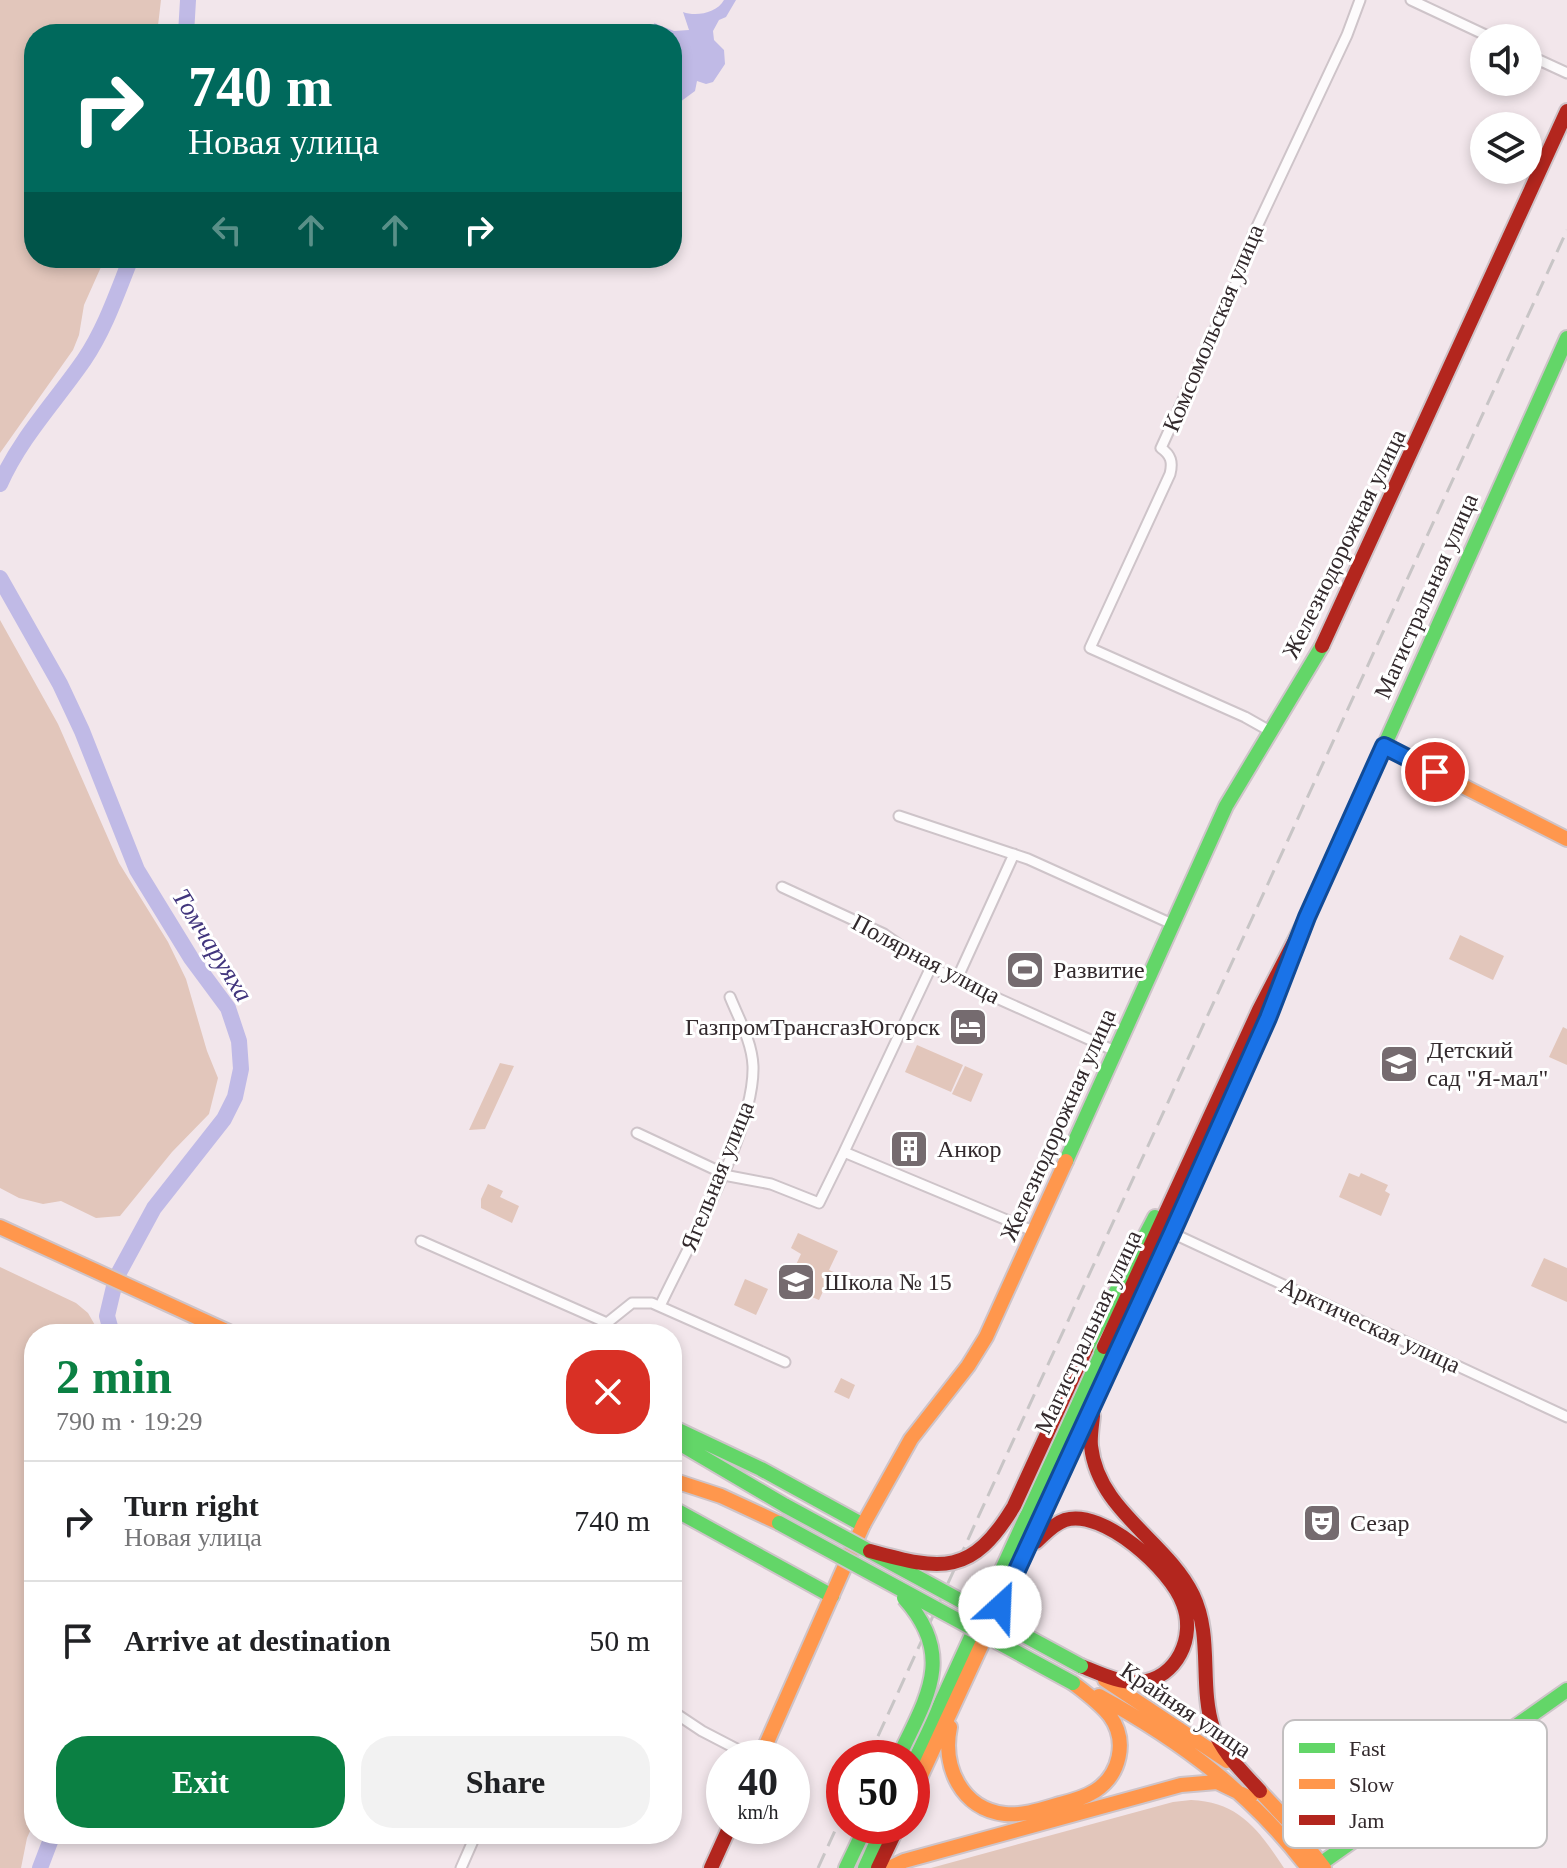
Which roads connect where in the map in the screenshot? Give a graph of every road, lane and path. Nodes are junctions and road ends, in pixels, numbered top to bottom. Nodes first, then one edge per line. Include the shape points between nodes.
1 (1360, 0) edge
2 (1411, 0) edge
3 (1470, 28) edge
4 (1542, 61) edge
5 (1567, 73) edge
6 (1567, 111) edge
7 (1567, 338) edge
8 (1270, 731) junction
9 (1384, 746) junction
10 (899, 816) dead end
11 (1567, 839) edge
12 (1014, 854) junction
13 (782, 887) dead end
14 (1307, 917) junction
15 (1172, 924) junction
16 (931, 967) junction
17 (957, 979) junction
18 (730, 997) dead end
19 (1115, 1051) junction
20 (1239, 1053) junction
21 (637, 1133) dead end
22 (844, 1152) junction
23 (723, 1173) junction
24 (0, 1227) edge
25 (1033, 1231) junction
26 (1172, 1233) junction
27 (421, 1241) dead end
28 (660, 1306) junction
29 (174, 1309) junction
30 (199, 1324) edge
31 (209, 1324) edge
32 (785, 1362) dead end
33 (1105, 1377) junction
34 (1567, 1417) edge
35 (682, 1432) edge
36 (682, 1445) edge
37 (682, 1483) edge
38 (682, 1514) edge
39 (863, 1525) junction
40 (870, 1551) junction
41 (872, 1573) junction
42 (832, 1596) junction
43 (1000, 1607) junction
44 (978, 1652) junction
45 (1081, 1666) junction
46 (1073, 1683) junction
47 (1567, 1690) edge
48 (682, 1718) edge
49 (1525, 1720) edge
50 (719, 1740) edge
51 (768, 1740) edge
52 (906, 1740) edge
53 (924, 1740) edge
54 (930, 1756) edge
55 (1255, 1794) junction
56 (1283, 1827) edge
57 (472, 1844) edge
58 (722, 1844) edge
59 (857, 1844) edge
60 (876, 1844) edge
61 (889, 1844) edge
62 (1301, 1848) edge
63 (1344, 1848) edge
64 (1317, 1867) edge
65 (461, 1868) edge
66 (711, 1868) edge
67 (846, 1868) edge
68 (865, 1868) edge
69 (878, 1868) edge
70 (889, 1868) edge

1 - 8 street, Комсомольская улица via 1161,448 1172,462 1170,474 1090,648
2 - 3 street
4 - 5 street
6 - 8 main road, Железнодорожная улица via 1347,595
7 - 9 main road, Магистральная улица
8 - 15 main road, Железнодорожная улица via 1226,806
9 - 11 main road
9 - 14 main road, Магистральная улица
10 - 12 street
12 - 15 street
12 - 17 street
13 - 16 street, Полярная улица via 884,934
14 - 20 main road, Магистральная улица
14 - 26 main road, Магистральная улица
15 - 19 main road, Железнодорожная улица
16 - 17 street, Полярная улица
16 - 22 street
17 - 19 street, Полярная улица
18 - 23 street, Ягельная улица via 751,1051 753,1079
19 - 25 main road, Железнодорожная улица
20 - 40 main road, bridge via 1086,1349 1002,1529 981,1551 955,1563 931,1565
20 - 53 main road, Магистральная улица
21 - 23 street
22 - 23 street via 819,1203
22 - 25 street
23 - 28 street, Ягельная улица
24 - 29 main road
25 - 39 main road, Железнодорожная улица via 977,1353 911,1439
26 - 33 main road, Магистральная улица
26 - 34 street, Арктическая улица
27 - 28 street via 607,1323 632,1303
28 - 32 street
29 - 30 main road
29 - 31 main road
33 - 43 main road, Магистральная улица
33 - 55 main road via 1091,1428 1099,1477 1192,1594 1202,1629 1214,1729
35 - 39 main road
36 - 40 main road, bridge
37 - 41 main road, bridge via 779,1523
38 - 42 main road
39 - 42 main road, Железнодорожная улица
40 - 45 main road, bridge
41 - 46 main road, bridge
41 - 52 main road, bridge via 914,1607 932,1641 931,1680
42 - 51 main road, Железнодорожная улица
43 - 44 main road, Магистральная улица
43 - 45 main road via 1036,1542 1056,1522 1090,1520 1120,1535 1156,1567 1182,1602 1188,1628 1185,1646 1170,1669 1150,1680 1128,1681
44 - 46 main road via 947,1750 961,1790 972,1801 1004,1814 1083,1797 1111,1777 1121,1747 1117,1729 1104,1709
44 - 54 main road, Магистральная улица
45 - 55 main road, Крайняя улица via 1185,1730 1224,1759
46 - 55 main road, Крайняя улица via 1179,1742
47 - 49 main road
48 - 50 street
55 - 56 main road, Крайняя улица
55 - 70 main road via 1217,1782 1181,1785
57 - 65 street
58 - 66 main road
59 - 67 main road
60 - 68 main road
61 - 69 main road
62 - 64 main road, Крайняя улица
63 - 64 main road

